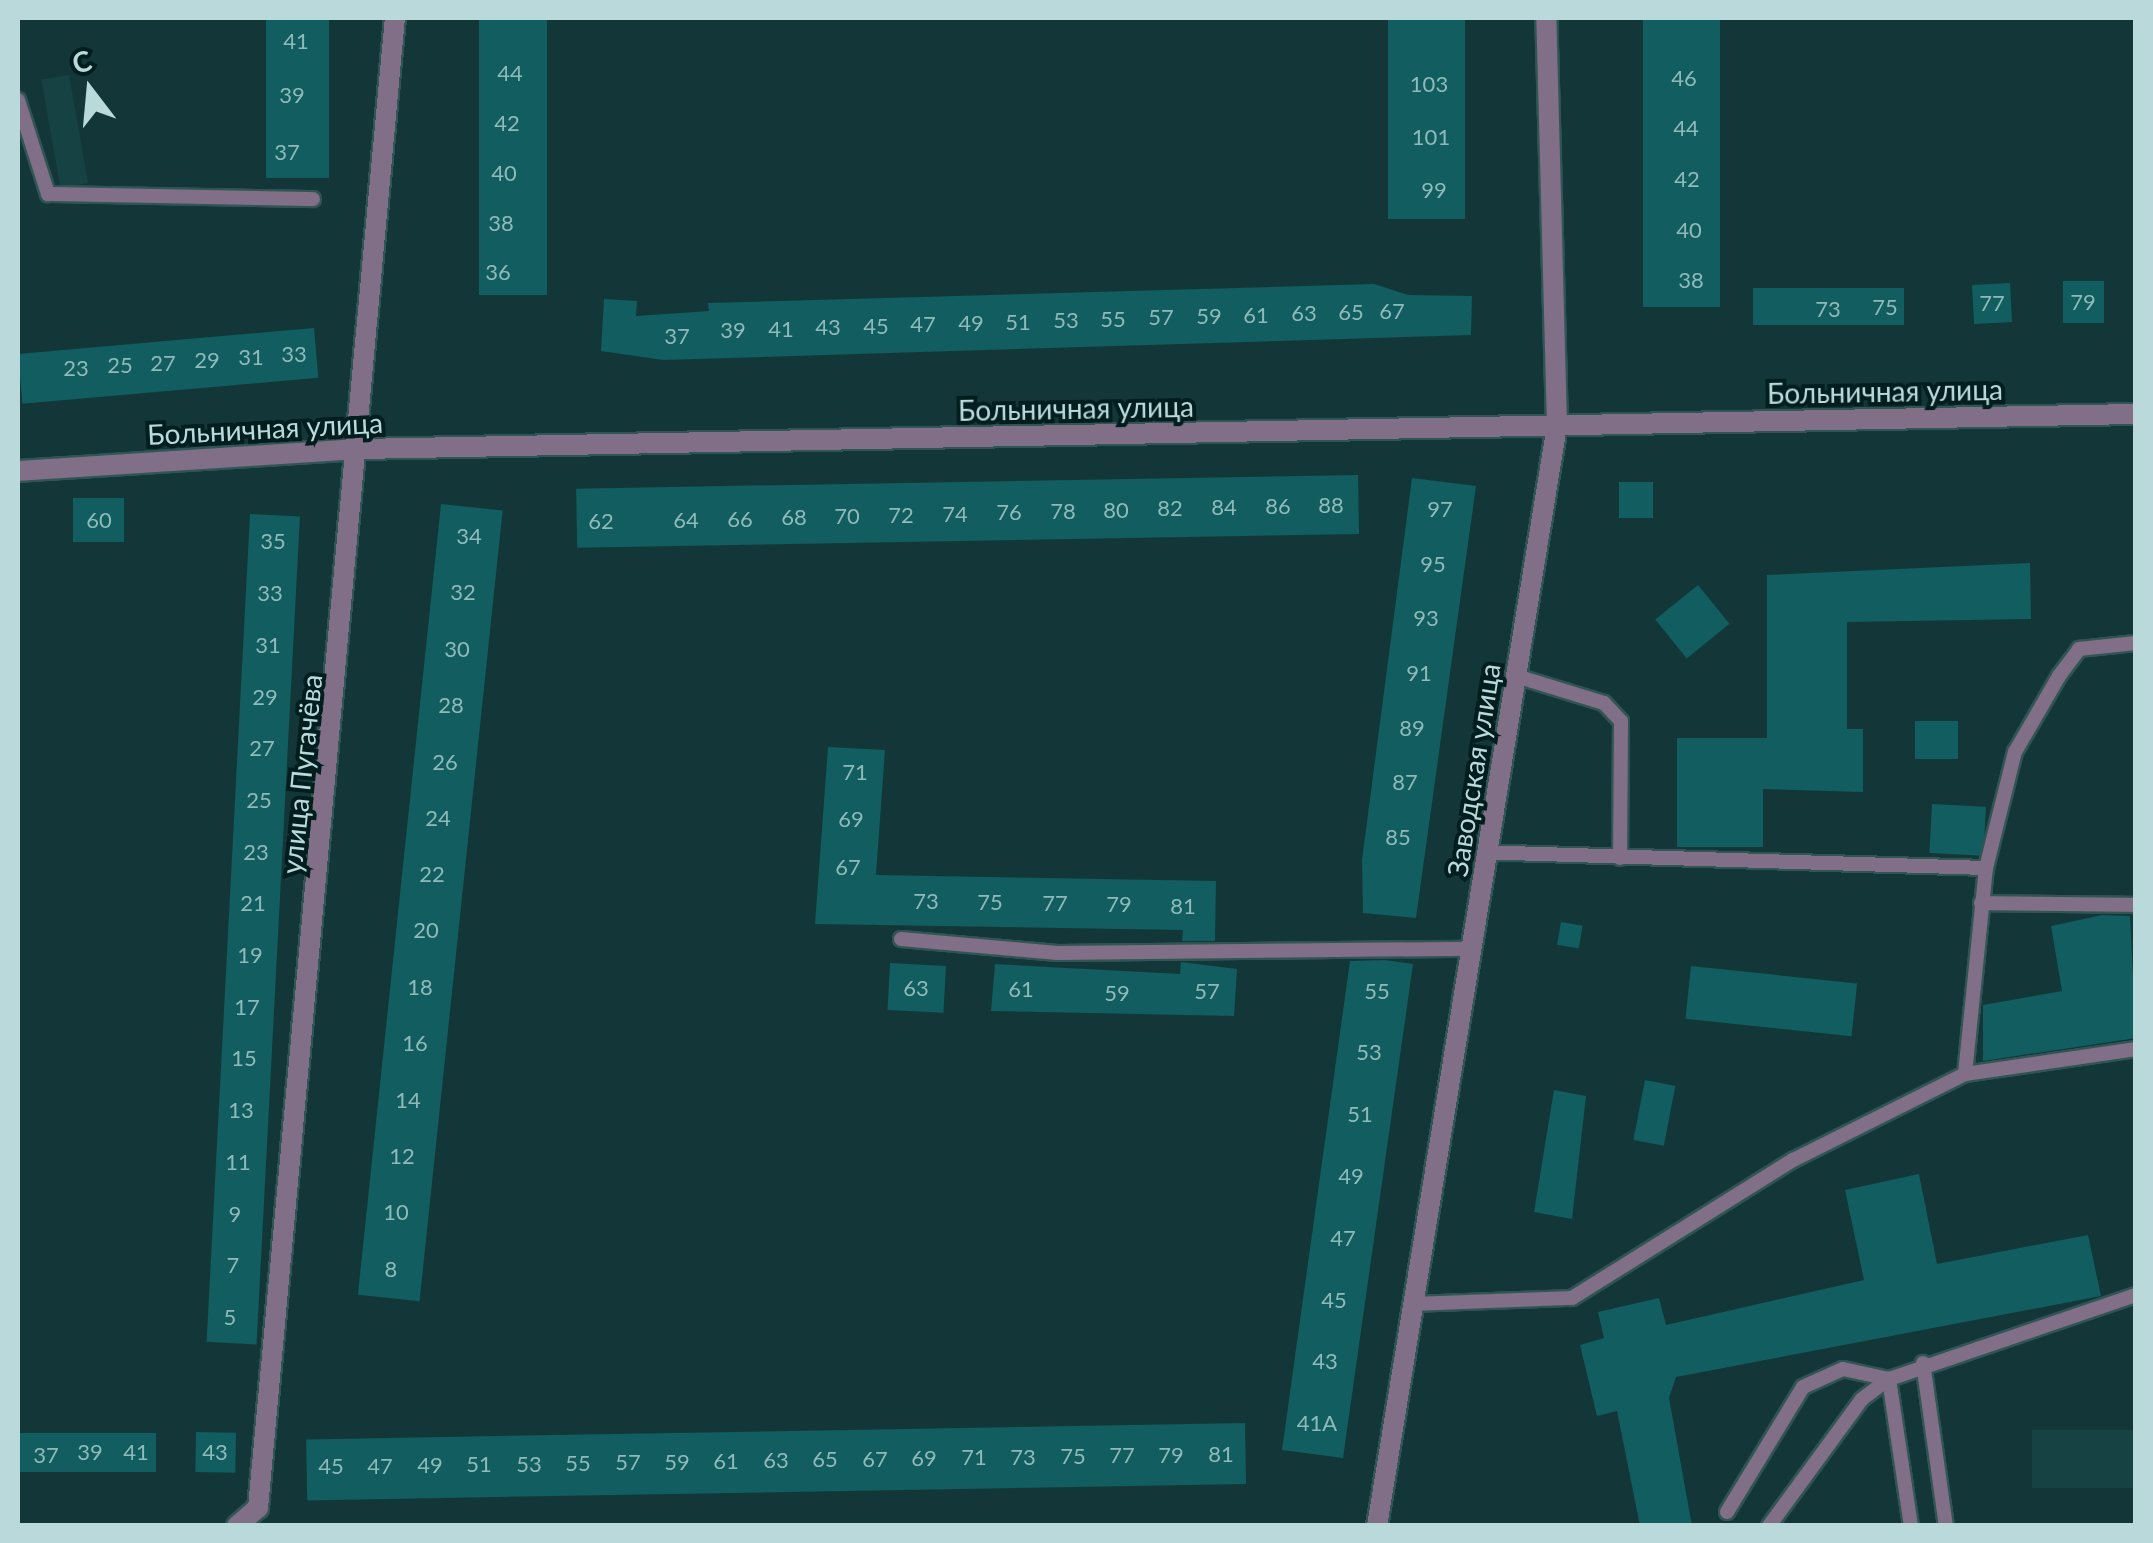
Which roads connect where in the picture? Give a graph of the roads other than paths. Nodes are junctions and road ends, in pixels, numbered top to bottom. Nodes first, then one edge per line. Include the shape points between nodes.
1 (395, 18) edge
2 (1546, 18) edge
3 (18, 100) edge
4 (313, 199) dead end
5 (2136, 414) edge
6 (1557, 426) junction
7 (360, 449) junction
8 (18, 471) edge
9 (2136, 644) edge
10 (1516, 676) junction
11 (1487, 852) junction
12 (1620, 858) junction
13 (1986, 868) junction
14 (1980, 903) junction
15 (2136, 905) edge
16 (901, 940) dead end
17 (1471, 949) junction
18 (2136, 1049) edge
19 (1965, 1074) junction
20 (2136, 1295) edge
21 (1413, 1304) junction
22 (1923, 1363) junction
23 (1890, 1379) junction
24 (1726, 1512) dead end
25 (237, 1526) edge
26 (1377, 1526) edge
27 (1769, 1526) edge
28 (1911, 1526) edge
29 (1946, 1526) edge

1 - 7 street, улица Пугачёва
2 - 6 street, Заводская улица
3 - 4 lane via 48,194
5 - 6 street, Больничная улица
6 - 7 street, Больничная улица
6 - 10 street, Заводская улица
7 - 8 street, Больничная улица
7 - 25 street, улица Пугачёва via 258,1508
9 - 13 lane via 2079,648 2059,676 2015,752
10 - 11 street, Заводская улица
10 - 12 lane via 1604,703 1621,721
11 - 12 lane
11 - 17 street, Заводская улица
12 - 13 lane
13 - 14 lane
14 - 15 lane
14 - 19 lane
16 - 17 lane via 1057,953
17 - 21 street, Заводская улица
18 - 19 lane
19 - 21 lane via 1794,1160 1572,1298
20 - 22 lane
21 - 26 street, Заводская улица
22 - 23 lane
22 - 29 lane
23 - 24 lane via 1828,1369 1803,1387
23 - 27 lane via 1862,1399
23 - 28 lane

